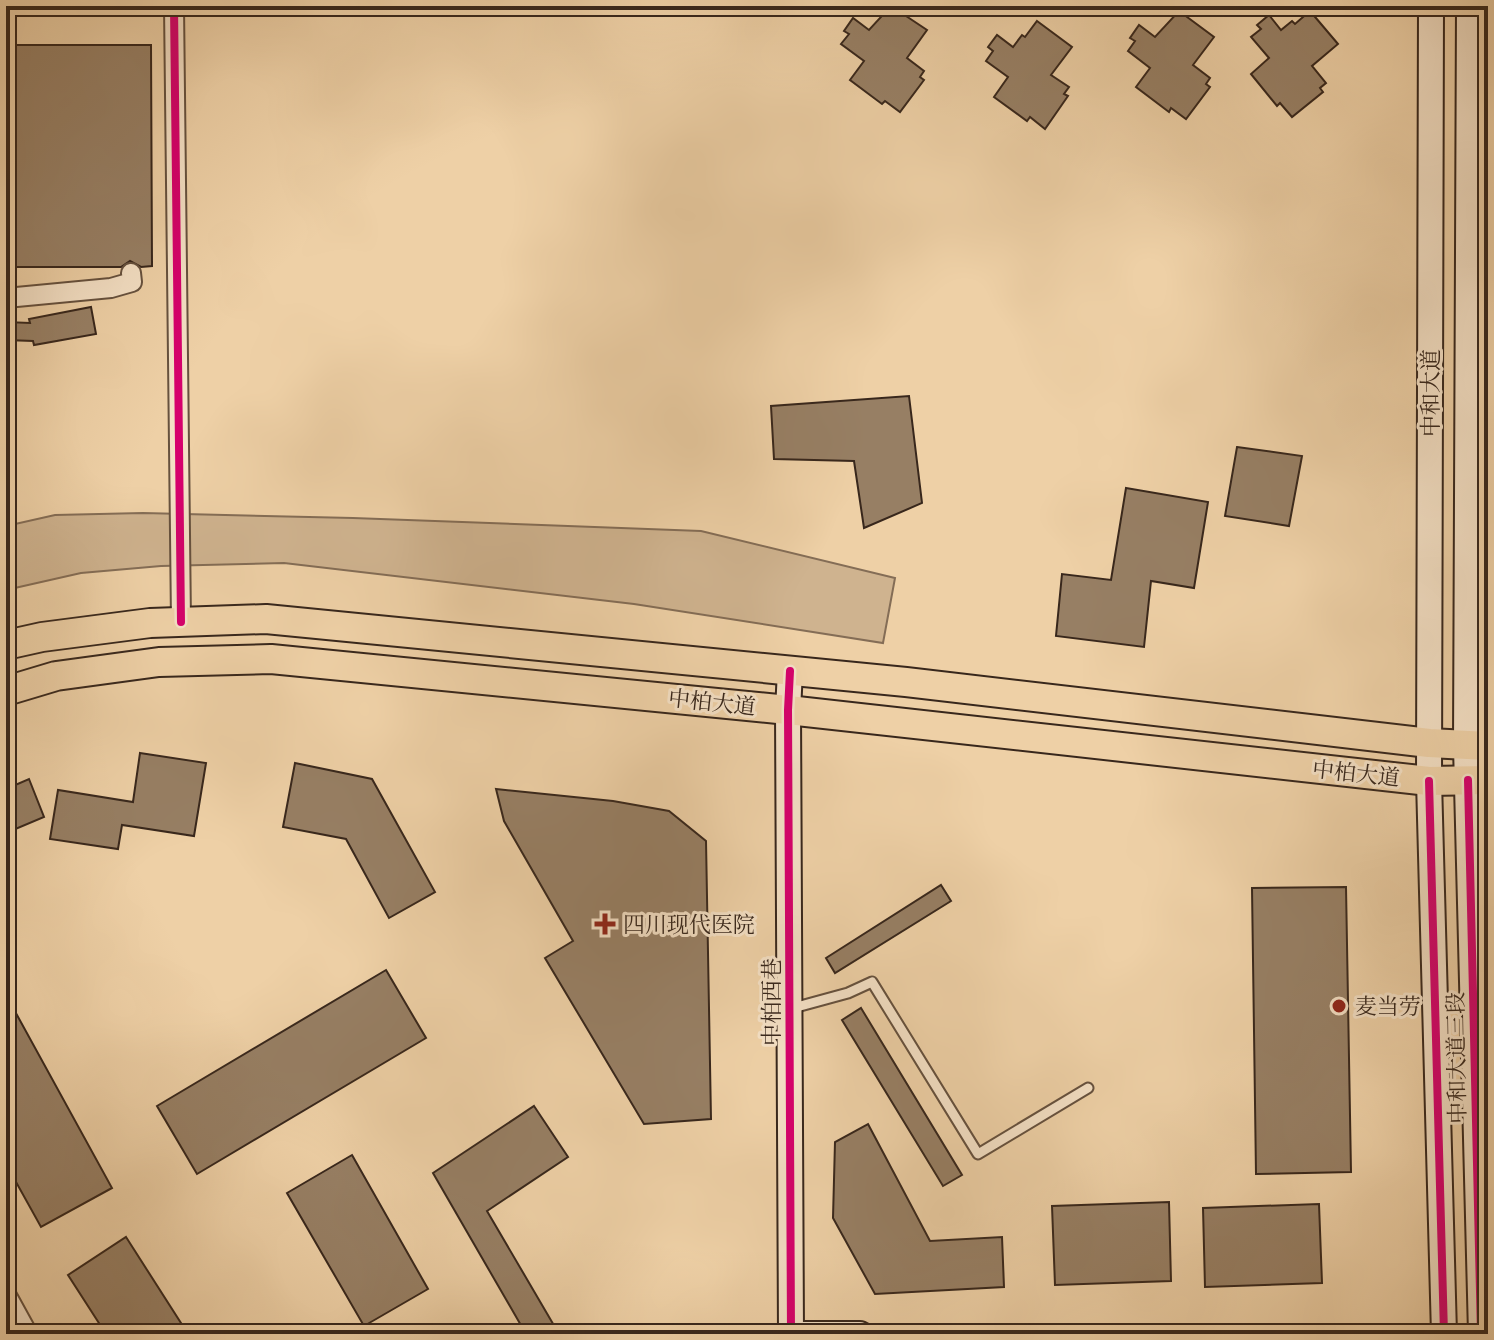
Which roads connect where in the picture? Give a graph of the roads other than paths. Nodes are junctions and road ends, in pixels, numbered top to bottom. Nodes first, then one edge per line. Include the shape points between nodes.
1 (174, 6) edge
2 (1431, 6) edge
3 (1469, 6) edge
4 (131, 273) dead end
5 (6, 298) edge
6 (181, 622) junction
7 (6, 645) edge
8 (790, 671) junction
9 (6, 691) edge
10 (788, 710) junction
11 (1429, 743) junction
12 (1477, 746) edge
13 (1478, 780) edge
14 (1429, 781) junction
15 (789, 1009) junction
16 (1088, 1088) dead end
17 (6, 1294) edge
18 (28, 1334) edge
19 (791, 1334) edge
20 (860, 1334) edge
21 (1444, 1334) edge
22 (1481, 1334) edge

1 - 6 street
2 - 11 main road, 中和大道
3 - 12 main road, 中和大道
4 - 5 street via 132,282 111,288
6 - 7 main road, 中柏大道
6 - 8 main road, 中柏大道 via 266,619
8 - 10 main road, 中柏西巷
8 - 11 main road, 中柏大道
9 - 10 main road, 中柏大道 via 56,676 159,662 271,659
10 - 14 main road, 中柏大道
10 - 15 main road, 中柏西巷
11 - 12 main road, 中柏大道
11 - 14 main road, 中和大道
12 - 13 main road, 中和大道三段
13 - 14 main road, 中柏大道
13 - 22 main road, 中和大道三段
14 - 21 main road, 中和大道三段
15 - 16 lane via 872,982 978,1154
15 - 19 main road, 中柏西巷
17 - 18 street
19 - 20 main road

